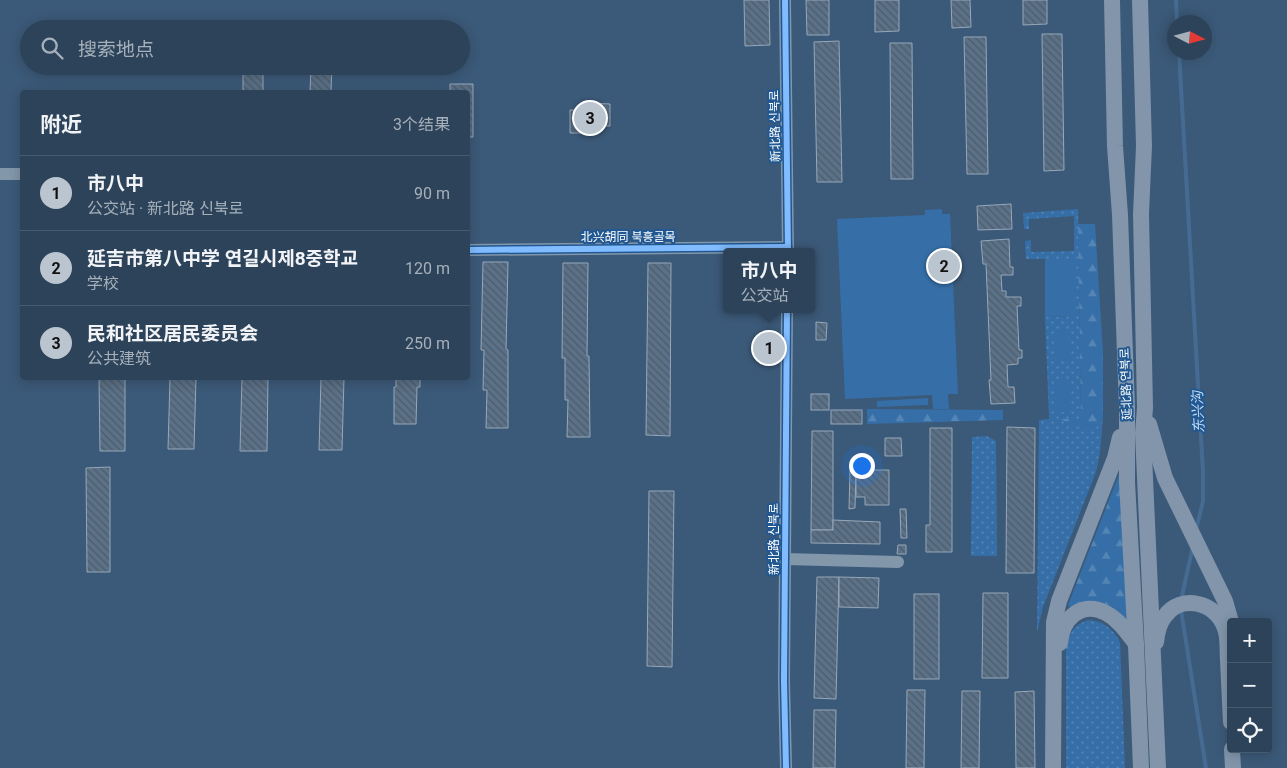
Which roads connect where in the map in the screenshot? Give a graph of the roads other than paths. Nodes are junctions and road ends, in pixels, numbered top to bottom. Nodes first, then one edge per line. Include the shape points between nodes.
1 (785, 0) edge
2 (1112, 0) edge
3 (1140, 0) edge
4 (0, 174) edge
5 (20, 174) edge
6 (788, 248) edge
7 (723, 249) edge
8 (470, 250) edge
9 (788, 313) edge
10 (1127, 408) junction
11 (1145, 408) junction
12 (786, 559) junction
13 (898, 562) dead end
14 (1230, 618) edge
15 (1136, 645) junction
16 (1153, 672) junction
17 (1230, 708) edge
18 (1232, 753) edge
19 (1237, 753) edge
20 (1140, 764) edge
21 (1158, 764) edge
22 (786, 768) edge
23 (1054, 768) edge
24 (1059, 768) edge
25 (1233, 768) edge
26 (1238, 768) edge

1 - 6 street, 新北路 신북로
2 - 10 main road, 延北路 연북로
3 - 11 main road, 延北路 연북로
4 - 5 street
7 - 8 street, 北兴胡同 북흥골목
9 - 12 street, 新北路 신북로
10 - 15 main road, 延北路 연북로 via 1127,482
10 - 23 main road via 1116,458 1059,601 1054,622
11 - 14 main road via 1161,467 1225,601
11 - 16 main road, 延北路 연북로 via 1143,433
12 - 13 street
12 - 22 street, 新北路 신북로
15 - 20 main road, 延北路 연북로
15 - 24 main road via 1114,618 1097,610 1076,613 1064,625 1061,636
16 - 17 main road via 1157,635 1165,616 1184,604 1208,606 1220,617 1227,632
16 - 21 main road, 延北路 연북로
18 - 25 main road
19 - 26 main road

